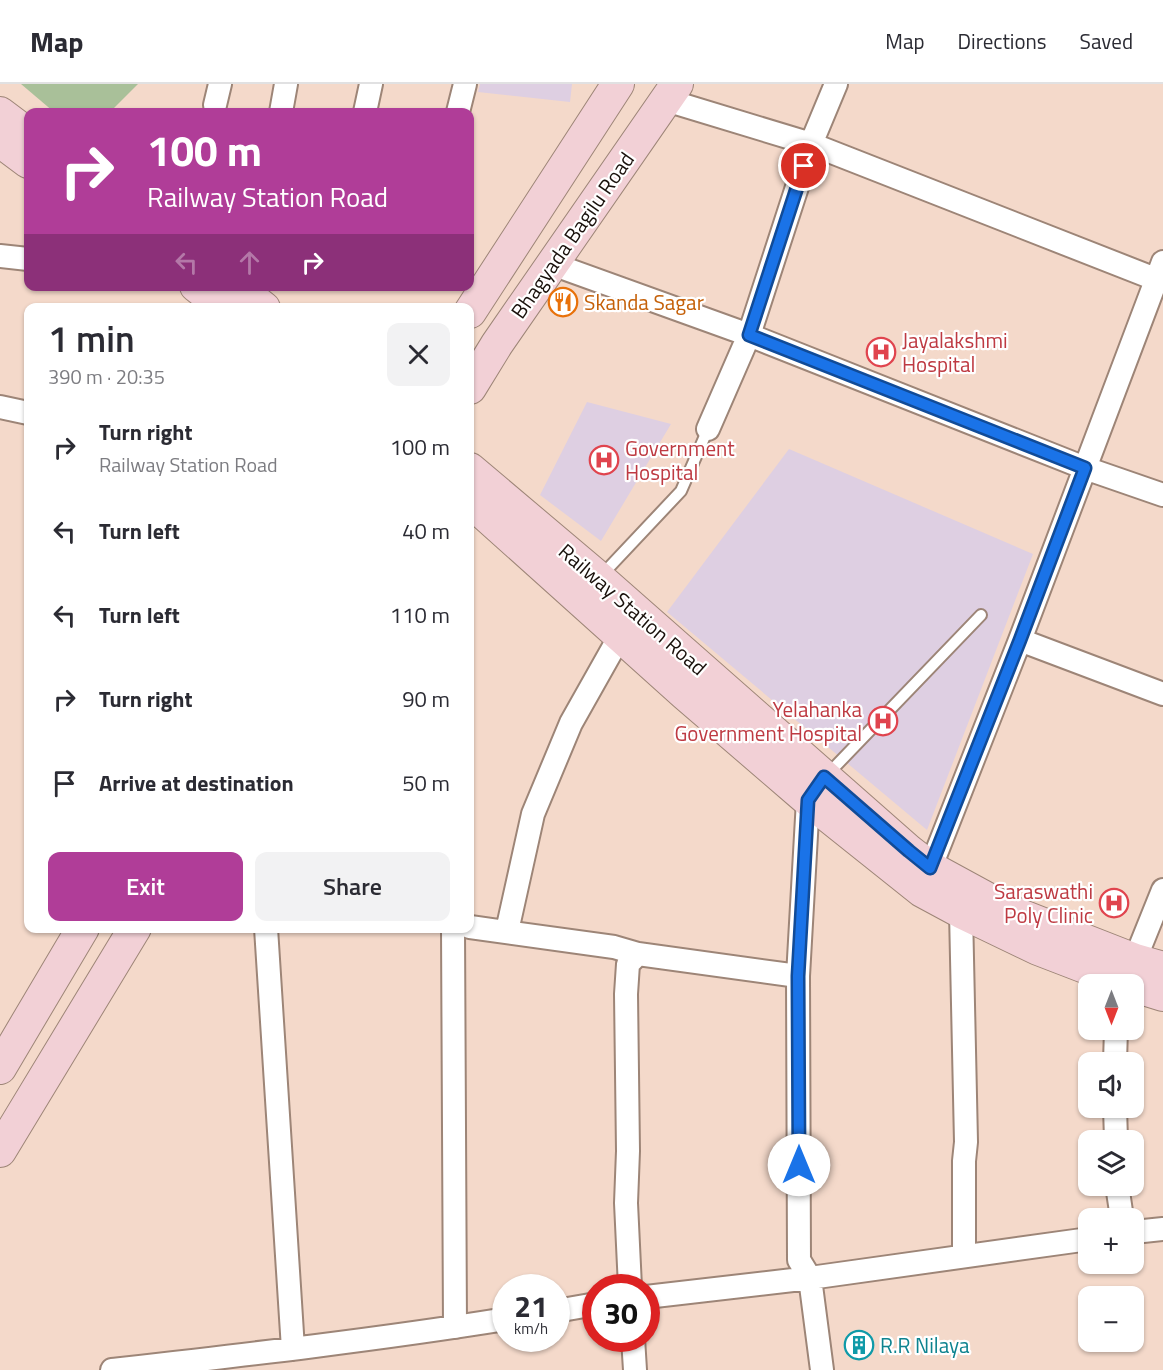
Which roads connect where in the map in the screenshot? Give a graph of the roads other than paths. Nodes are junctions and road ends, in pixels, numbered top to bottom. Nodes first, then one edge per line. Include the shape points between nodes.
1 (286, 84) edge
2 (371, 84) edge
3 (465, 84) edge
4 (618, 84) edge
5 (836, 84) edge
6 (671, 92) edge
7 (282, 108) edge
8 (365, 108) edge
9 (459, 108) edge
10 (0, 113) edge
11 (24, 131) edge
12 (0, 141) edge
13 (811, 144) junction
14 (24, 159) edge
15 (0, 256) edge
16 (24, 259) edge
17 (552, 264) junction
18 (1161, 275) edge
19 (202, 291) edge
20 (242, 291) edge
21 (217, 303) edge
22 (258, 303) edge
23 (474, 306) edge
24 (749, 335) junction
25 (474, 381) edge
26 (0, 407) edge
27 (24, 411) edge
28 (708, 429) joint
29 (1085, 468) junction
30 (474, 472) edge
31 (1163, 495) edge
32 (474, 505) edge
33 (599, 578) junction
34 (981, 615) dead end
35 (620, 636) junction
36 (1020, 640) junction
37 (1163, 694) edge
38 (816, 788) junction
39 (926, 880) junction
40 (1163, 890) edge
41 (965, 901) junction
42 (474, 928) edge
43 (507, 932) junction
44 (80, 933) edge
45 (132, 933) edge
46 (266, 933) edge
47 (453, 933) edge
48 (638, 954) junction
49 (1125, 974) edge
50 (1136, 974) edge
51 (798, 976) junction
52 (1144, 983) edge
53 (1163, 995) edge
54 (0, 1068) edge
55 (0, 1151) edge
56 (1163, 1229) edge
57 (1144, 1231) edge
58 (1078, 1241) edge
59 (964, 1257) junction
60 (630, 1274) edge
61 (810, 1278) junction
62 (660, 1295) edge
63 (492, 1321) edge
64 (455, 1327) junction
65 (634, 1352) edge
66 (286, 1356) edge
67 (112, 1370) edge
68 (635, 1370) edge
69 (822, 1370) edge

1 - 7 street
2 - 8 street
3 - 9 street
4 - 23 street, Bhagyada Bagilu Road
5 - 13 street
6 - 13 street
6 - 17 street, Bhagyada Bagilu Road
10 - 11 street
12 - 14 street
13 - 18 street
13 - 24 street
15 - 16 street
17 - 24 street
17 - 25 street, Bhagyada Bagilu Road
18 - 29 street
19 - 21 street
20 - 22 street
24 - 28 street
24 - 29 street
26 - 27 street
28 - 33 lane via 681,491
29 - 31 street
29 - 36 street
30 - 33 street, Railway Station Road
32 - 35 street, Railway Station Road
33 - 38 street, Railway Station Road
34 - 38 lane
35 - 38 street, Railway Station Road via 685,694
35 - 43 street via 571,723 534,814
36 - 37 street
36 - 39 street
38 - 39 street, Railway Station Road
38 - 51 street
39 - 41 street, Railway Station Road
40 - 50 street
41 - 49 street, Railway Station Road via 1038,949
41 - 59 street
42 - 43 street
43 - 48 street
44 - 54 street
45 - 55 street
46 - 66 street
47 - 64 street
48 - 51 street
48 - 60 street via 628,964 626,994
51 - 61 street via 799,1260
52 - 53 street, Railway Station Road
56 - 57 street
58 - 59 street
59 - 61 street
61 - 62 street
61 - 69 street
63 - 64 street
64 - 66 street
65 - 68 street
66 - 67 street

